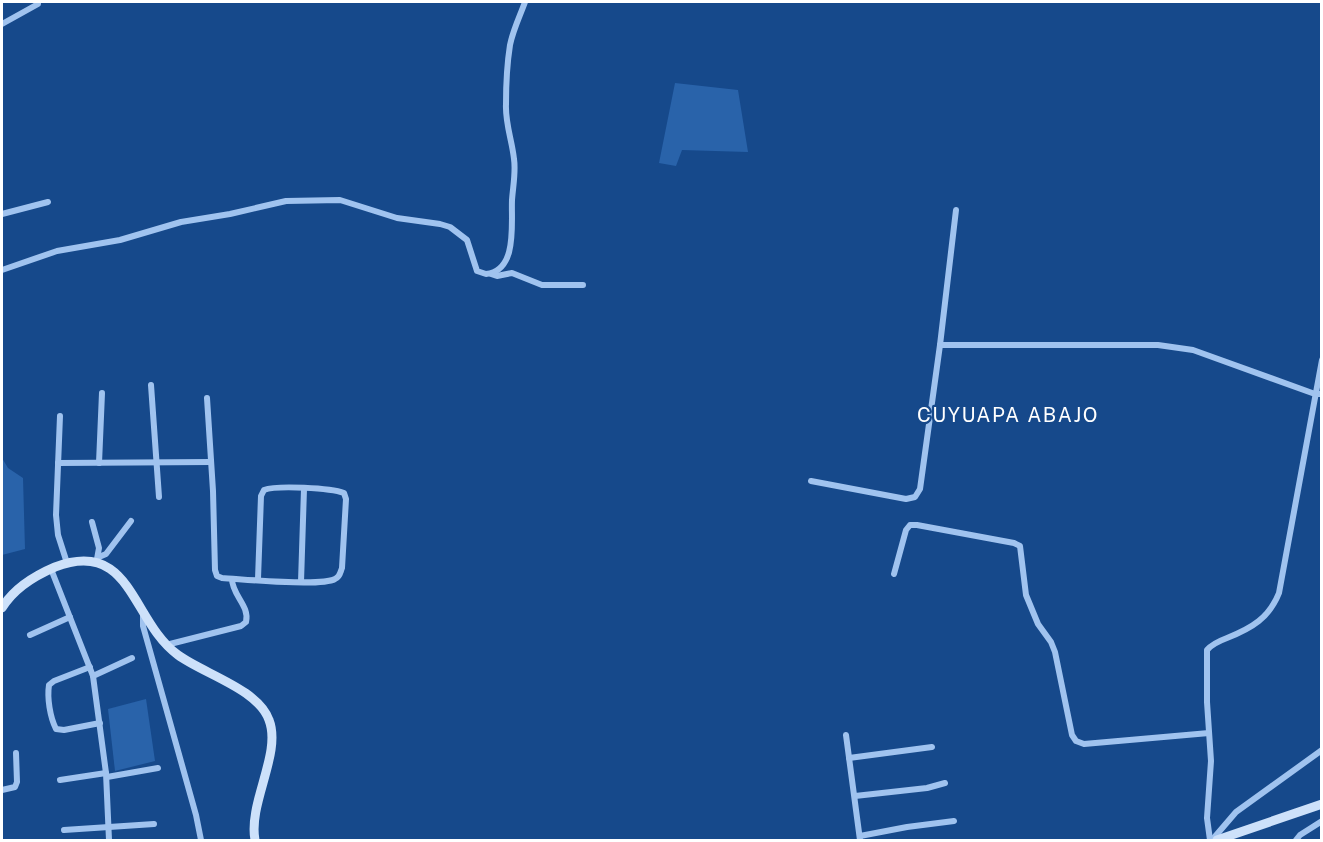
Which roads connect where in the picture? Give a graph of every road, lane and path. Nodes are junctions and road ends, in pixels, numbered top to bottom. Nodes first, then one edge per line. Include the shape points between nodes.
1 (40, 2) edge
2 (525, 2) edge
3 (2, 24) edge
4 (48, 202) dead end
5 (956, 210) dead end
6 (2, 214) edge
7 (2, 270) edge
8 (491, 274) junction
9 (583, 285) dead end
10 (940, 345) junction
11 (1322, 360) edge
12 (152, 385) dead end
13 (102, 393) dead end
14 (1318, 394) edge
15 (207, 398) dead end
16 (60, 416) dead end
17 (157, 462) junction
18 (211, 462) junction
19 (58, 463) junction
20 (99, 463) junction
21 (811, 482) dead end
22 (304, 489) junction
23 (159, 497) dead end
24 (131, 521) dead end
25 (92, 522) dead end
26 (97, 559) junction
27 (67, 563) junction
28 (51, 569) junction
29 (894, 574) dead end
30 (232, 579) junction
31 (258, 579) junction
32 (301, 582) junction
33 (2, 608) edge
34 (143, 612) junction
35 (70, 617) junction
36 (30, 634) dead end
37 (166, 645) junction
38 (132, 658) dead end
39 (90, 667) junction
40 (93, 676) junction
41 (100, 723) junction
42 (1209, 734) junction
43 (846, 735) dead end
44 (932, 747) dead end
45 (1322, 750) edge
46 (16, 753) dead end
47 (849, 758) junction
48 (158, 768) dead end
49 (106, 775) junction
50 (60, 780) dead end
51 (945, 783) dead end
52 (2, 790) edge
53 (855, 796) junction
54 (1322, 804) edge
55 (954, 821) dead end
56 (1322, 821) edge
57 (154, 824) dead end
58 (109, 827) junction
59 (64, 830) dead end
60 (860, 838) edge
61 (109, 840) edge
62 (201, 840) edge
63 (255, 840) edge
64 (1211, 840) edge
65 (1217, 840) edge
66 (1296, 840) edge

1 - 3 street
2 - 8 street via 510,44 506,106 515,166 512,236 503,266
4 - 6 street
5 - 10 street
7 - 8 street via 57,251 120,240 181,222 286,201 340,200 398,218 450,227 467,240 477,270
8 - 9 street via 512,273 542,285
10 - 14 street via 1158,345 1193,350
10 - 21 street via 920,489 915,497 906,499
11 - 14 street
12 - 17 street
13 - 20 street
14 - 42 street via 1274,603 1257,624 1207,650
15 - 18 street
16 - 19 street
17 - 18 street
17 - 20 street
17 - 23 street
18 - 30 street via 215,570 217,576
19 - 20 street
19 - 27 street via 56,515
22 - 31 street via 264,490
22 - 32 street
22 - 32 street via 338,491 346,499 340,576 325,582
24 - 26 street via 106,554
25 - 26 street via 99,548
26 - 27 street
26 - 34 street via 121,578
27 - 28 street
28 - 33 street via 13,592
28 - 35 street
29 - 42 street via 910,525 1020,546 1026,595 1055,651 1076,741 1084,744
30 - 31 street
30 - 37 street via 233,589 246,610 246,622
31 - 32 street
34 - 37 street
34 - 62 street via 143,626
35 - 36 street
35 - 39 street
37 - 63 street via 253,698 266,712 271,742 255,815
38 - 40 street
39 - 40 street
39 - 41 street via 49,685 53,723 56,729 64,730
40 - 41 street
41 - 49 street
42 - 64 street via 1211,778 1207,818
43 - 47 street
44 - 47 street
45 - 64 street via 1236,812
46 - 52 street via 17,782 15,787
47 - 53 street
48 - 49 street
49 - 50 street
49 - 58 street
51 - 53 street
53 - 60 street
54 - 65 street
55 - 60 street
56 - 66 street
57 - 58 street
58 - 59 street
58 - 61 street

